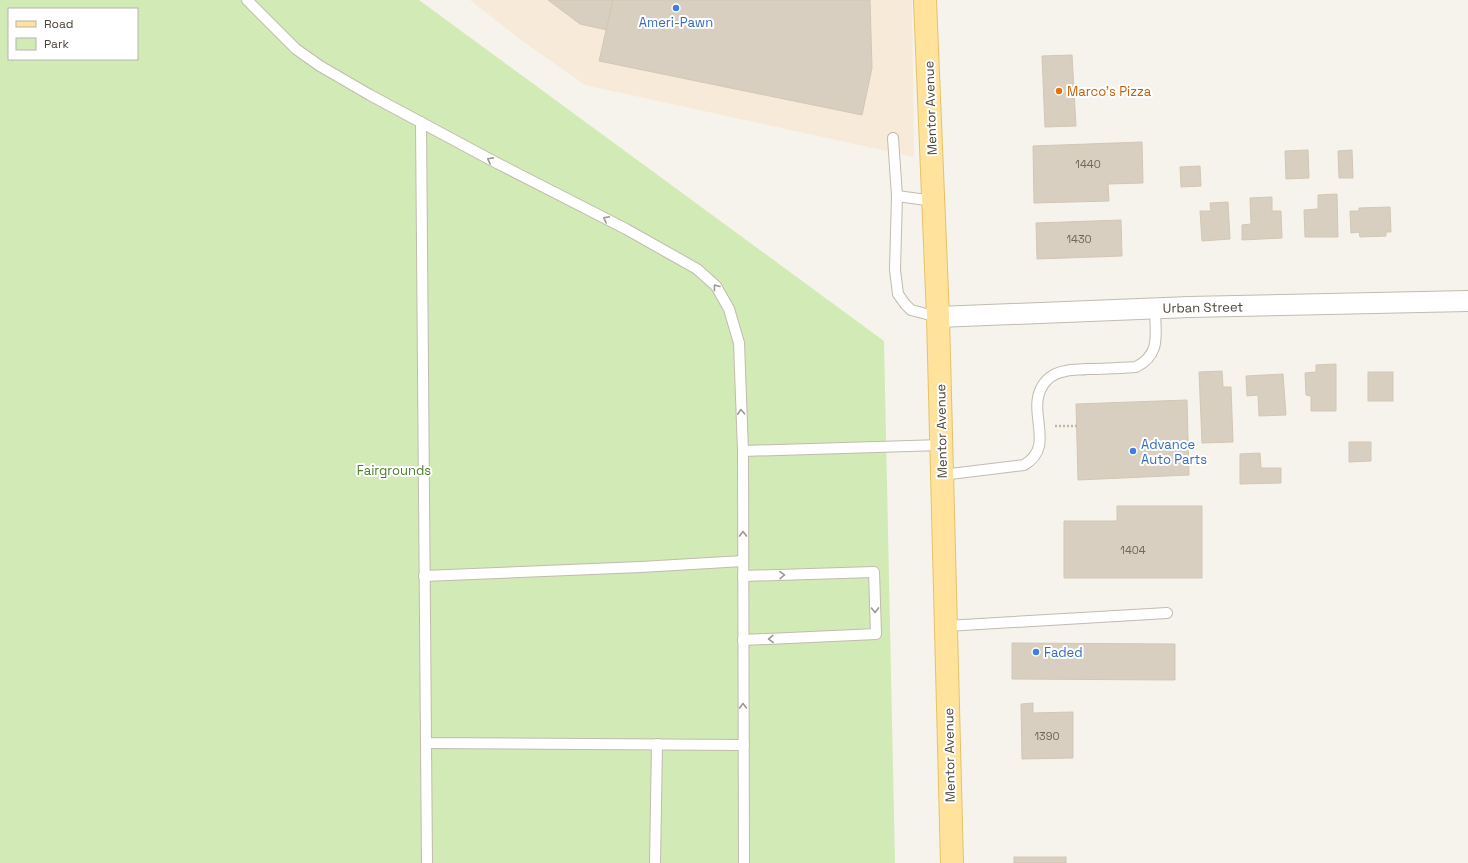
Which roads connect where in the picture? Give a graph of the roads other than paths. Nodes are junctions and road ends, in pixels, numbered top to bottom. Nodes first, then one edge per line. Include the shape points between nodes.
1 (247, 0) edge
2 (925, 0) edge
3 (421, 122) junction
4 (893, 138) dead end
5 (897, 196) junction
6 (934, 201) junction
7 (1468, 301) edge
8 (1155, 309) junction
9 (938, 317) junction
10 (942, 445) junction
11 (743, 451) junction
12 (942, 475) junction
13 (743, 561) junction
14 (424, 576) junction
15 (743, 576) junction
16 (1167, 613) dead end
17 (946, 626) junction
18 (743, 640) junction
19 (426, 742) junction
20 (657, 744) junction
21 (744, 745) junction
22 (427, 863) edge
23 (655, 863) edge
24 (744, 863) edge
25 (952, 863) edge

1 - 3 lane via 296,49 320,66
2 - 6 main road, Mentor Avenue
11 -> 3 lane via 739,343 728,309 716,286 697,269 626,229
3 - 14 lane
4 - 5 lane
5 - 6 lane
5 - 9 lane via 895,270 898,294 911,310
6 - 9 main road, Mentor Avenue
7 - 8 street, Urban Street
8 - 9 street, Urban Street
8 - 12 lane via 1156,345 1146,362 1136,367 1065,371 1051,376 1041,386 1037,397 1040,445 1032,460 1024,464
9 - 10 main road, Mentor Avenue
10 - 11 lane
10 - 12 main road, Mentor Avenue
13 -> 11 lane
12 - 17 main road, Mentor Avenue
13 - 14 lane
13 - 15 lane
14 - 19 lane
15 - 18 lane
15 -> 18 lane via 874,572 876,634
16 - 17 lane
17 - 25 main road, Mentor Avenue
21 -> 18 lane
19 - 20 lane
19 - 22 lane
20 - 21 lane
20 - 23 lane
21 - 24 lane

